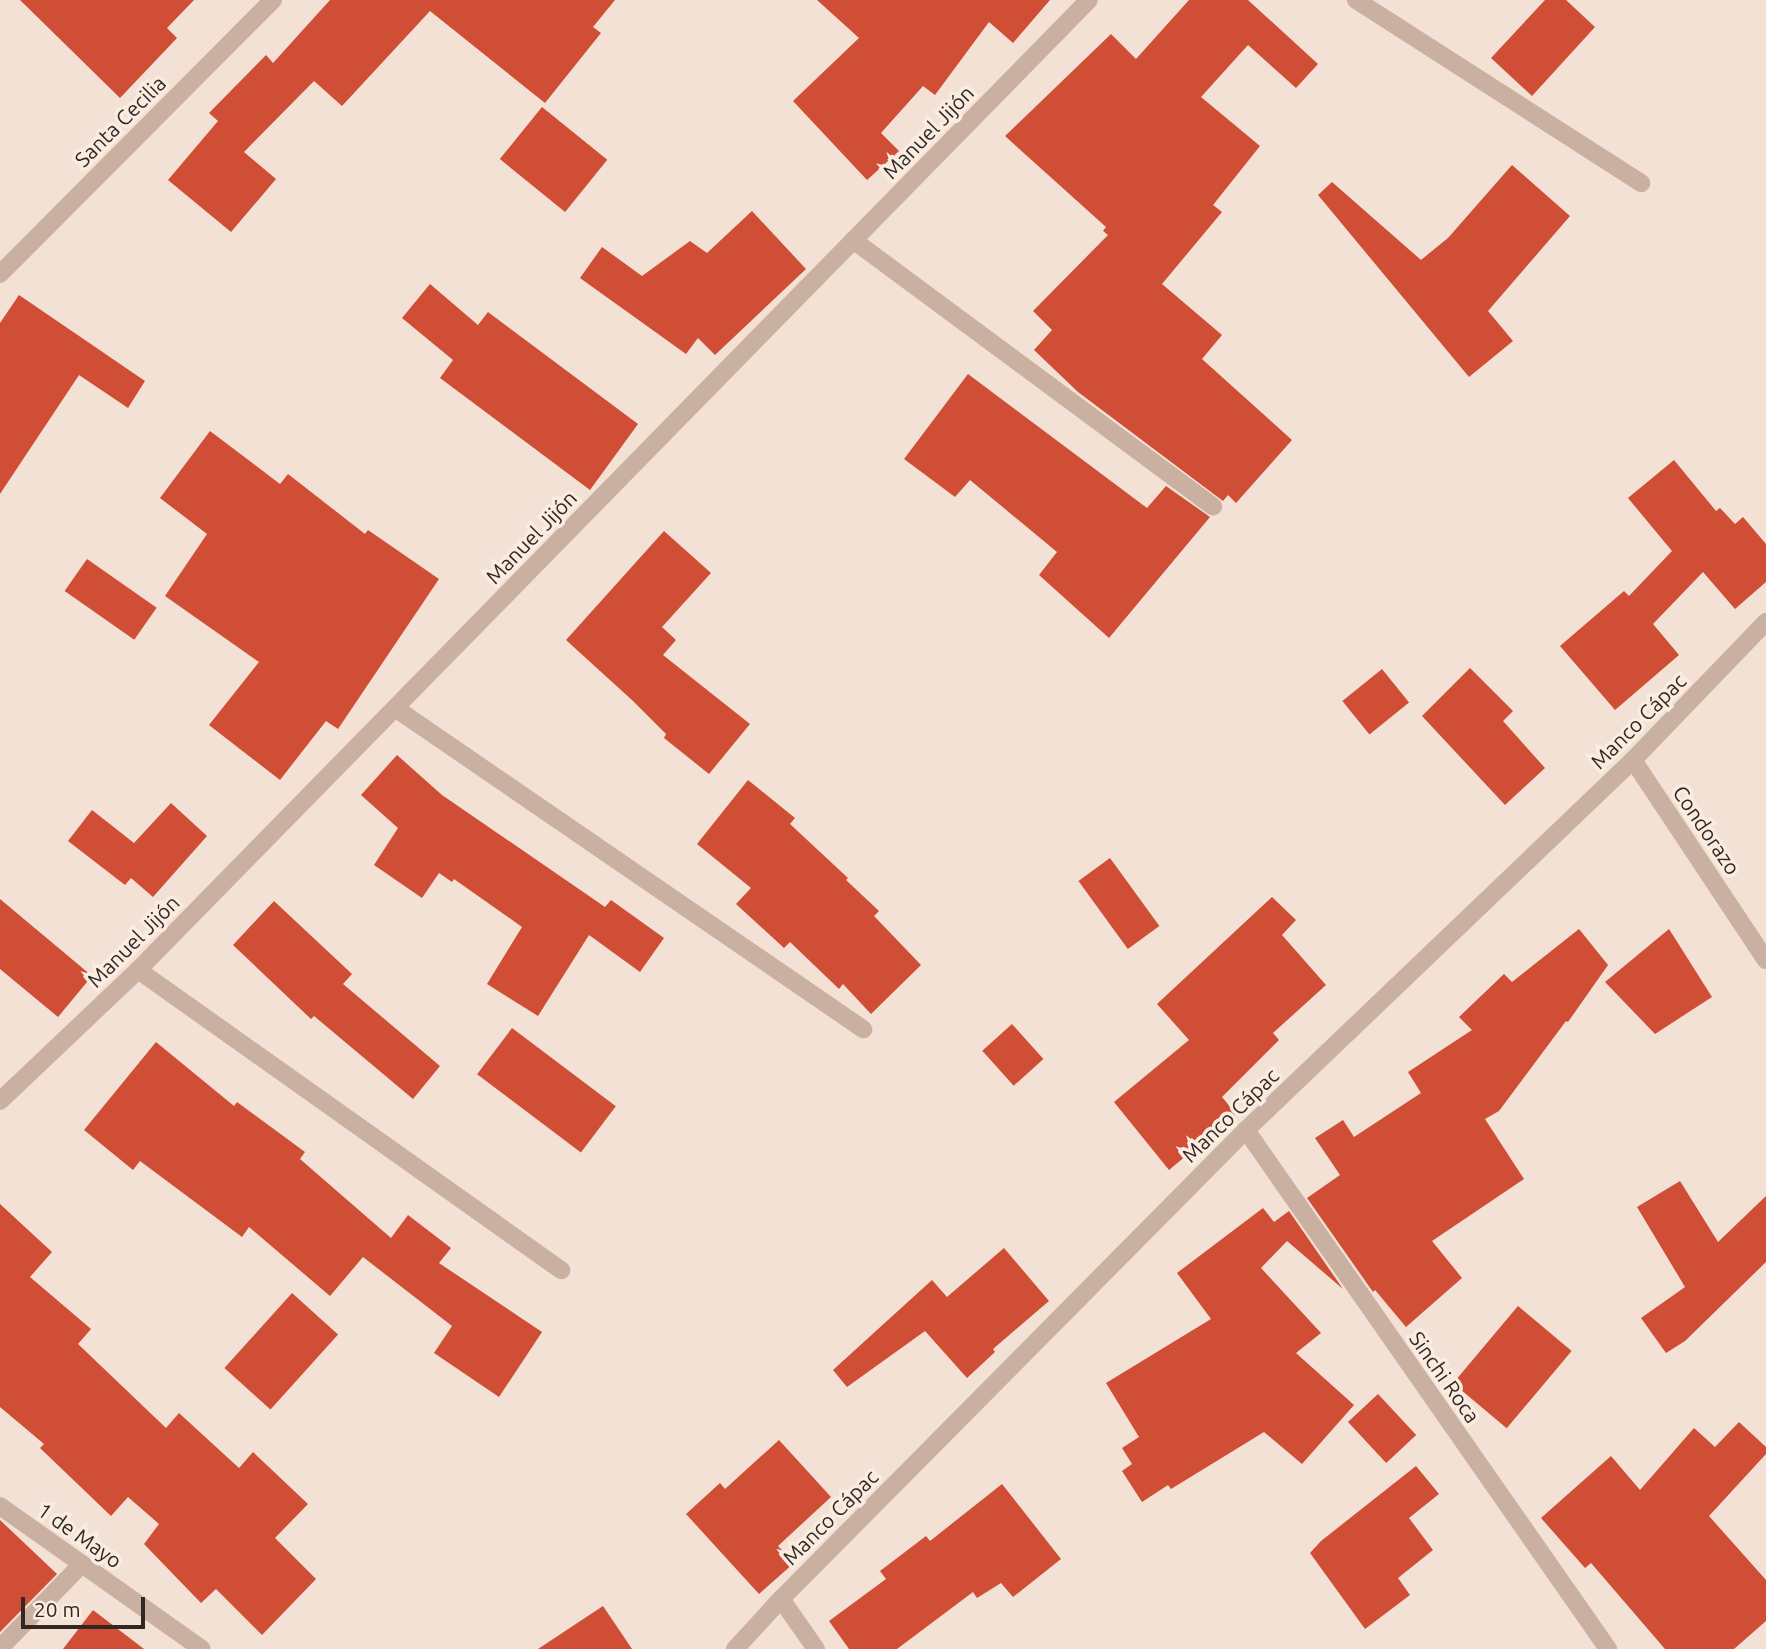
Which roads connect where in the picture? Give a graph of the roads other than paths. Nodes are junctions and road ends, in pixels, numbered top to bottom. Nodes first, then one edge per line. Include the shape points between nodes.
1 (273, 0) edge
2 (1089, 0) edge
3 (1356, 0) edge
4 (1641, 183) dead end
5 (853, 240) junction
6 (0, 275) edge
7 (1213, 506) dead end
8 (1766, 622) edge
9 (395, 708) junction
10 (1633, 760) junction
11 (1766, 960) edge
12 (138, 970) junction
13 (863, 1029) dead end
14 (0, 1101) edge
15 (1246, 1130) junction
16 (561, 1270) dead end
17 (0, 1506) edge
18 (80, 1564) junction
19 (780, 1599) junction
20 (0, 1648) edge
21 (202, 1649) edge
22 (735, 1649) edge
23 (816, 1649) edge
24 (1608, 1649) edge

1 - 6 street, Santa Cecilia
2 - 5 street, Manuel Jijón
3 - 4 street
5 - 7 street
5 - 9 street, Manuel Jijón
8 - 10 street, Manco Cápac
9 - 12 street, Manuel Jijón
9 - 13 street
10 - 11 street, Condorazo
10 - 15 street, Manco Cápac
12 - 14 street, Manuel Jijón
12 - 16 street
15 - 19 street, Manco Cápac
15 - 24 street, Sinchi Roca
17 - 18 street, 1 de Mayo
18 - 20 street
18 - 21 street, 1 de Mayo
19 - 22 street, Manco Cápac
19 - 23 street

